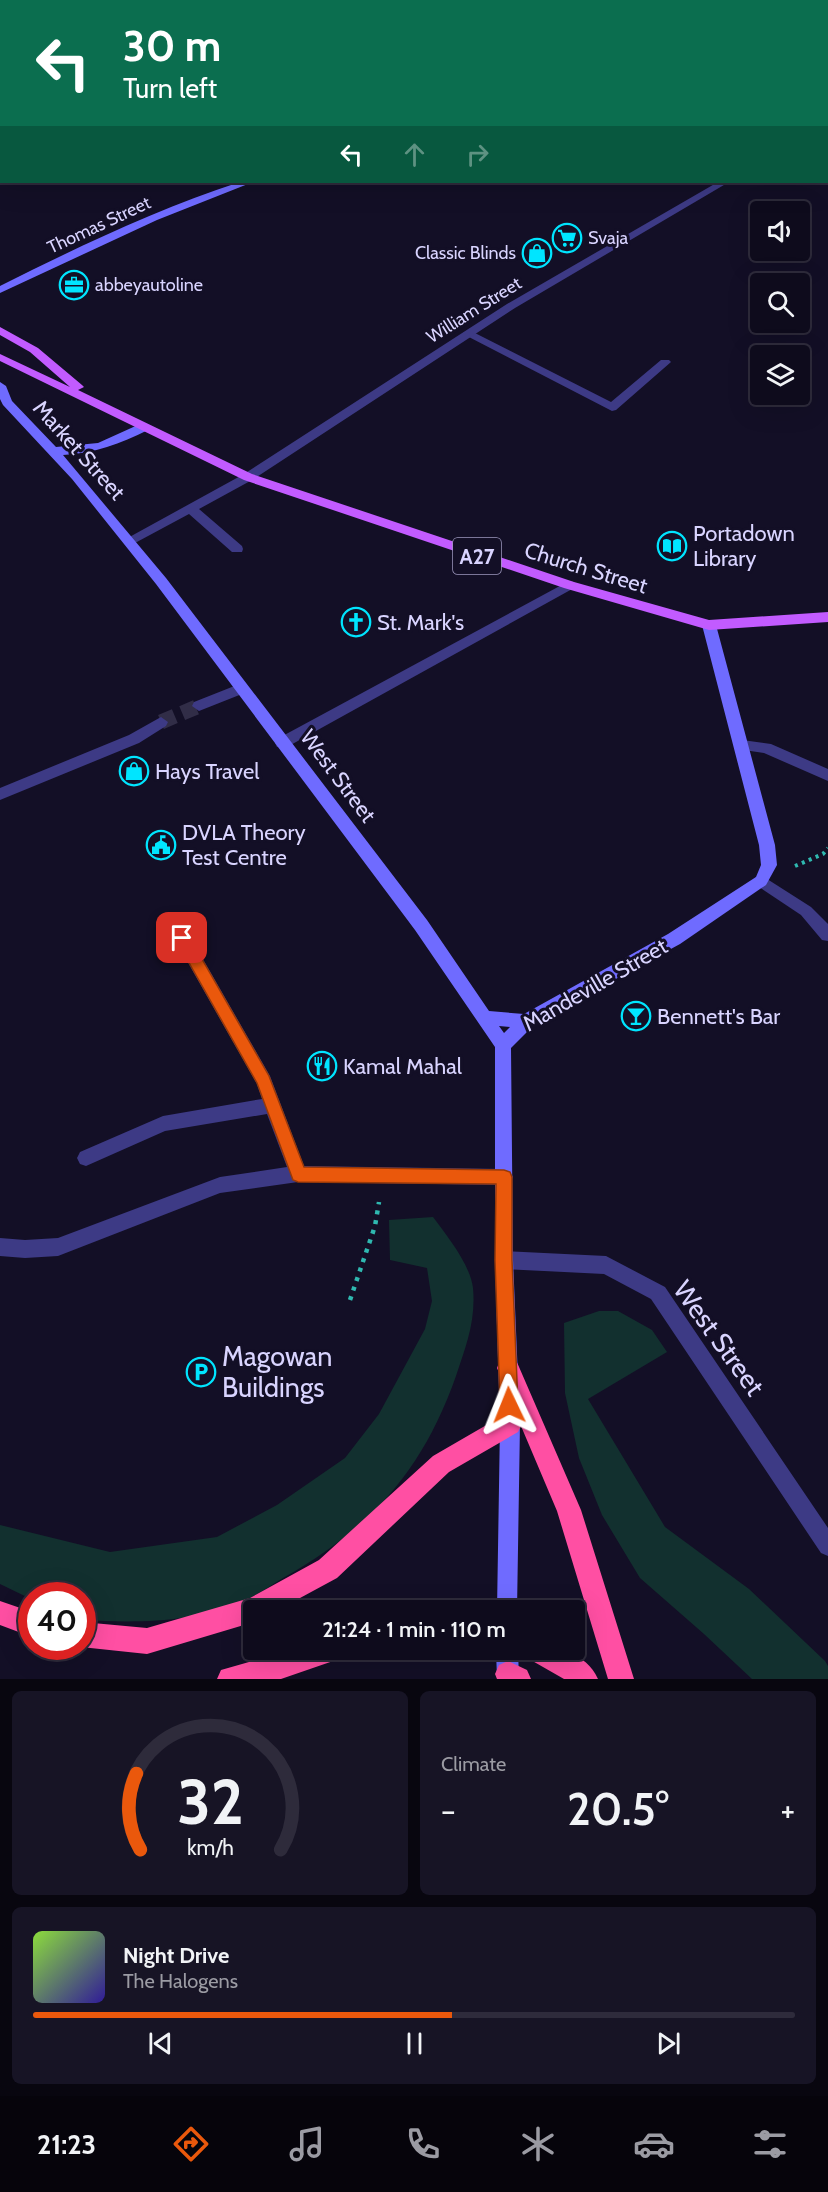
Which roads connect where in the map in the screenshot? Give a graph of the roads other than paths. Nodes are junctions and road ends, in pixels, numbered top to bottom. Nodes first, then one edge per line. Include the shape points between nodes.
1 (245, 183) edge
2 (722, 183) edge
3 (0, 290) edge
4 (0, 330) edge
5 (469, 333) junction
6 (0, 357) edge
7 (664, 362) dead end
8 (0, 386) edge
9 (97, 403) junction
10 (144, 427) junction
11 (54, 451) junction
12 (248, 477) junction
13 (190, 508) junction
14 (129, 540) junction
15 (237, 549) dead end
16 (569, 585) junction
17 (828, 617) edge
18 (709, 625) junction
19 (242, 688) junction
20 (199, 706) tunnel mouth
21 (161, 722) tunnel mouth
22 (282, 743) junction
23 (742, 744) junction
24 (828, 775) edge
25 (0, 794) edge
26 (761, 881) junction
27 (828, 935) edge
28 (182, 938) dead end
29 (484, 1018) junction
30 (527, 1021) junction
31 (503, 1044) junction
32 (273, 1105) junction
33 (86, 1158) dead end
34 (298, 1174) junction
35 (504, 1177) junction
36 (0, 1247) edge
37 (504, 1260) junction
38 (508, 1368) junction
39 (510, 1424) junction
40 (828, 1546) edge
41 (507, 1600) edge
42 (0, 1613) edge
43 (18, 1620) edge
44 (96, 1636) edge
45 (300, 1660) edge
46 (556, 1660) edge
47 (230, 1679) edge
48 (585, 1679) edge
49 (621, 1679) edge

1 - 3 street, Thomas Street via 206,195
2 - 5 street, William Street
4 - 9 main road, Market Street / A27 via 34,350
5 - 7 street via 612,407
5 - 12 street, William Street
6 - 9 main road, Market Street / A27
8 - 11 street, Market Street via 7,402
9 - 10 main road, Market Street / A27
10 - 11 street via 103,447
10 - 12 main road, Market Street / A27
11 - 14 street, Market Street
12 - 13 street, William Street
12 - 16 main road, Church Street / A27
13 - 14 street, William Street
13 - 15 street
14 - 19 street, West Street
16 - 18 main road, Church Street / A27
16 - 22 street
17 - 18 main road, A27
18 - 23 street
19 - 20 street
19 - 22 street, West Street
21 - 25 street via 134,739
22 - 29 street, West Street via 421,925
23 - 24 street via 766,748
23 - 26 street via 767,845 769,865
26 - 27 street via 806,911
26 - 30 street, Mandeville Street via 674,939
28 - 32 street via 264,1081
29 - 30 street
29 - 31 street, West Street
30 - 31 street, Mandeville Street
31 - 35 street, Mandeville Street
32 - 33 street via 163,1124
32 - 34 street
34 - 35 street
34 - 36 street via 220,1185 58,1247
35 - 37 street, Mandeville Street
37 - 38 street, Mandeville Street
37 - 40 street, West Street via 606,1265 658,1293
38 - 39 street, Mandeville Street
38 - 49 highway via 569,1510
39 - 41 street, Mandeville Street
39 - 44 highway via 441,1464 328,1569 255,1609 147,1641
42 - 43 highway
45 - 47 highway
46 - 48 highway

